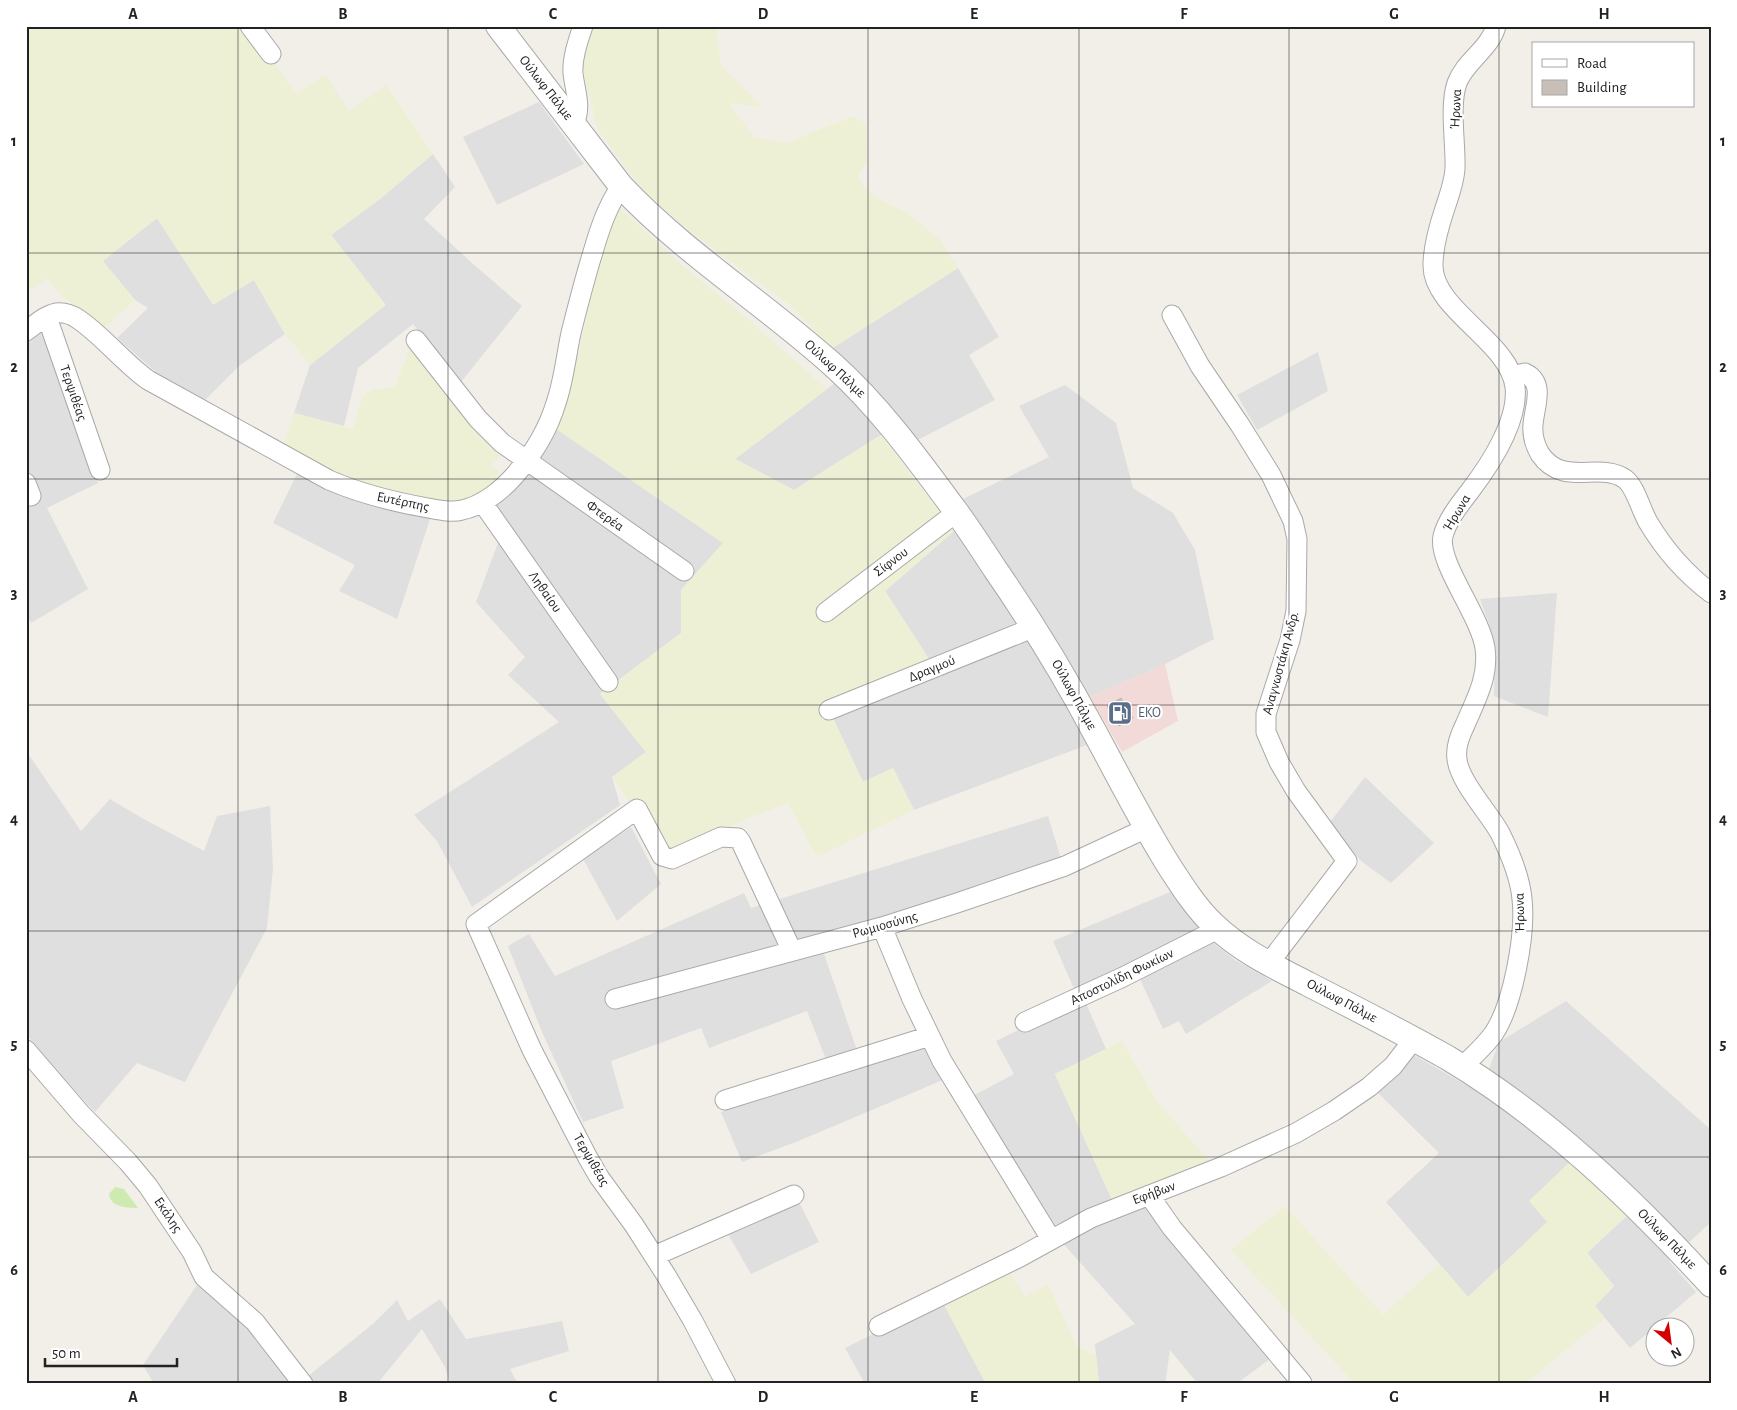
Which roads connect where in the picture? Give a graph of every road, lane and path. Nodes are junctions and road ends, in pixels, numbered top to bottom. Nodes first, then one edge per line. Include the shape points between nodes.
1 (250, 26) edge
2 (498, 26) edge
3 (583, 26) edge
4 (1496, 26) edge
5 (271, 54) dead end
6 (574, 124) junction
7 (621, 186) junction
8 (1172, 315) dead end
9 (47, 317) junction
10 (26, 331) edge
11 (416, 340) dead end
12 (1512, 376) junction
13 (526, 462) junction
14 (100, 470) dead end
15 (482, 502) junction
16 (957, 512) junction
17 (684, 571) dead end
18 (1711, 593) edge
19 (826, 612) dead end
20 (1035, 627) junction
21 (608, 682) dead end
22 (829, 710) dead end
23 (1146, 828) junction
24 (882, 927) junction
25 (1218, 929) junction
26 (792, 951) junction
27 (1269, 963) junction
28 (615, 999) dead end
29 (1025, 1022) dead end
30 (930, 1036) junction
31 (1414, 1039) junction
32 (26, 1050) edge
33 (1462, 1067) junction
34 (725, 1100) dead end
35 (794, 1195) dead end
36 (1149, 1195) junction
37 (1051, 1239) junction
38 (654, 1256) junction
39 (1711, 1285) edge
40 (879, 1326) dead end
41 (1302, 1383) edge
42 (303, 1384) edge
43 (726, 1384) edge

1 - 5 street
2 - 6 street, Ούλωφ Πάλμε
3 - 6 street via 574,61 579,109
4 - 12 street, Ήρωνα via 1491,38 1456,85 1454,177 1439,230 1433,269 1443,294 1493,348
6 - 7 street, Ούλωφ Πάλμε
7 - 13 street, Ευτέρπης via 607,210 591,258 556,403 539,442
7 - 16 street, Ούλωφ Πάλμε via 680,240 836,367 896,433
8 - 27 street, Αναγνωστάκη Ανδρ. via 1200,366 1270,475 1293,521 1297,539 1296,611 1266,714 1266,732 1296,791 1347,860
9 - 10 street
9 - 14 street, Τερψιθέας
9 - 15 street, Ευτέρπης via 63,313 77,318 148,380 341,486 379,498 438,510 460,511
11 - 13 street, Φτερέα via 484,425
12 - 18 street via 1525,373 1535,383 1538,393 1533,434 1536,446 1546,460 1567,472 1609,474 1625,479 1657,536 1690,575
12 - 33 street, Ήρωνα via 1515,398 1502,440 1451,518 1442,543 1445,557 1479,626 1485,652 1484,679 1461,734 1457,760 1461,773 1506,846 1523,908 1519,950 1505,1010 1491,1037
13 - 15 street, Ευτέρπης via 503,487
13 - 17 street, Φτερέα
15 - 21 street, Ληθαίου
16 - 19 street, Σίφνου
16 - 20 street, Ούλωφ Πάλμε
20 - 22 street, Δραγμού
20 - 23 street, Ούλωφ Πάλμε
23 - 24 street, Ρωμιοσύνης via 1065,866
23 - 25 street, Ούλωφ Πάλμε via 1188,894
24 - 26 street, Ρωμιοσύνης
24 - 30 street
25 - 27 street, Ούλωφ Πάλμε
25 - 29 street, Αποστολίδη Φωκίων
26 - 28 street, Ρωμιοσύνης
26 - 38 street, Τερψιθέας via 738,838 721,837 672,859 662,856 636,809 476,924 532,1050 588,1158
27 - 31 street, Ούλωφ Πάλμε
30 - 34 street
30 - 37 street
31 - 33 street, Ούλωφ Πάλμε
31 - 36 street, Εφήβων via 1385,1073 1334,1111 1246,1156
32 - 42 street, Εκάλης via 148,1186 192,1252 204,1277 255,1322
33 - 39 street, Ούλωφ Πάλμε via 1499,1091 1584,1160 1641,1212
35 - 38 street
36 - 37 street, Εφήβων via 1091,1218
36 - 41 street via 1172,1228
37 - 40 street, Εφήβων
38 - 43 street, Τερψιθέας

